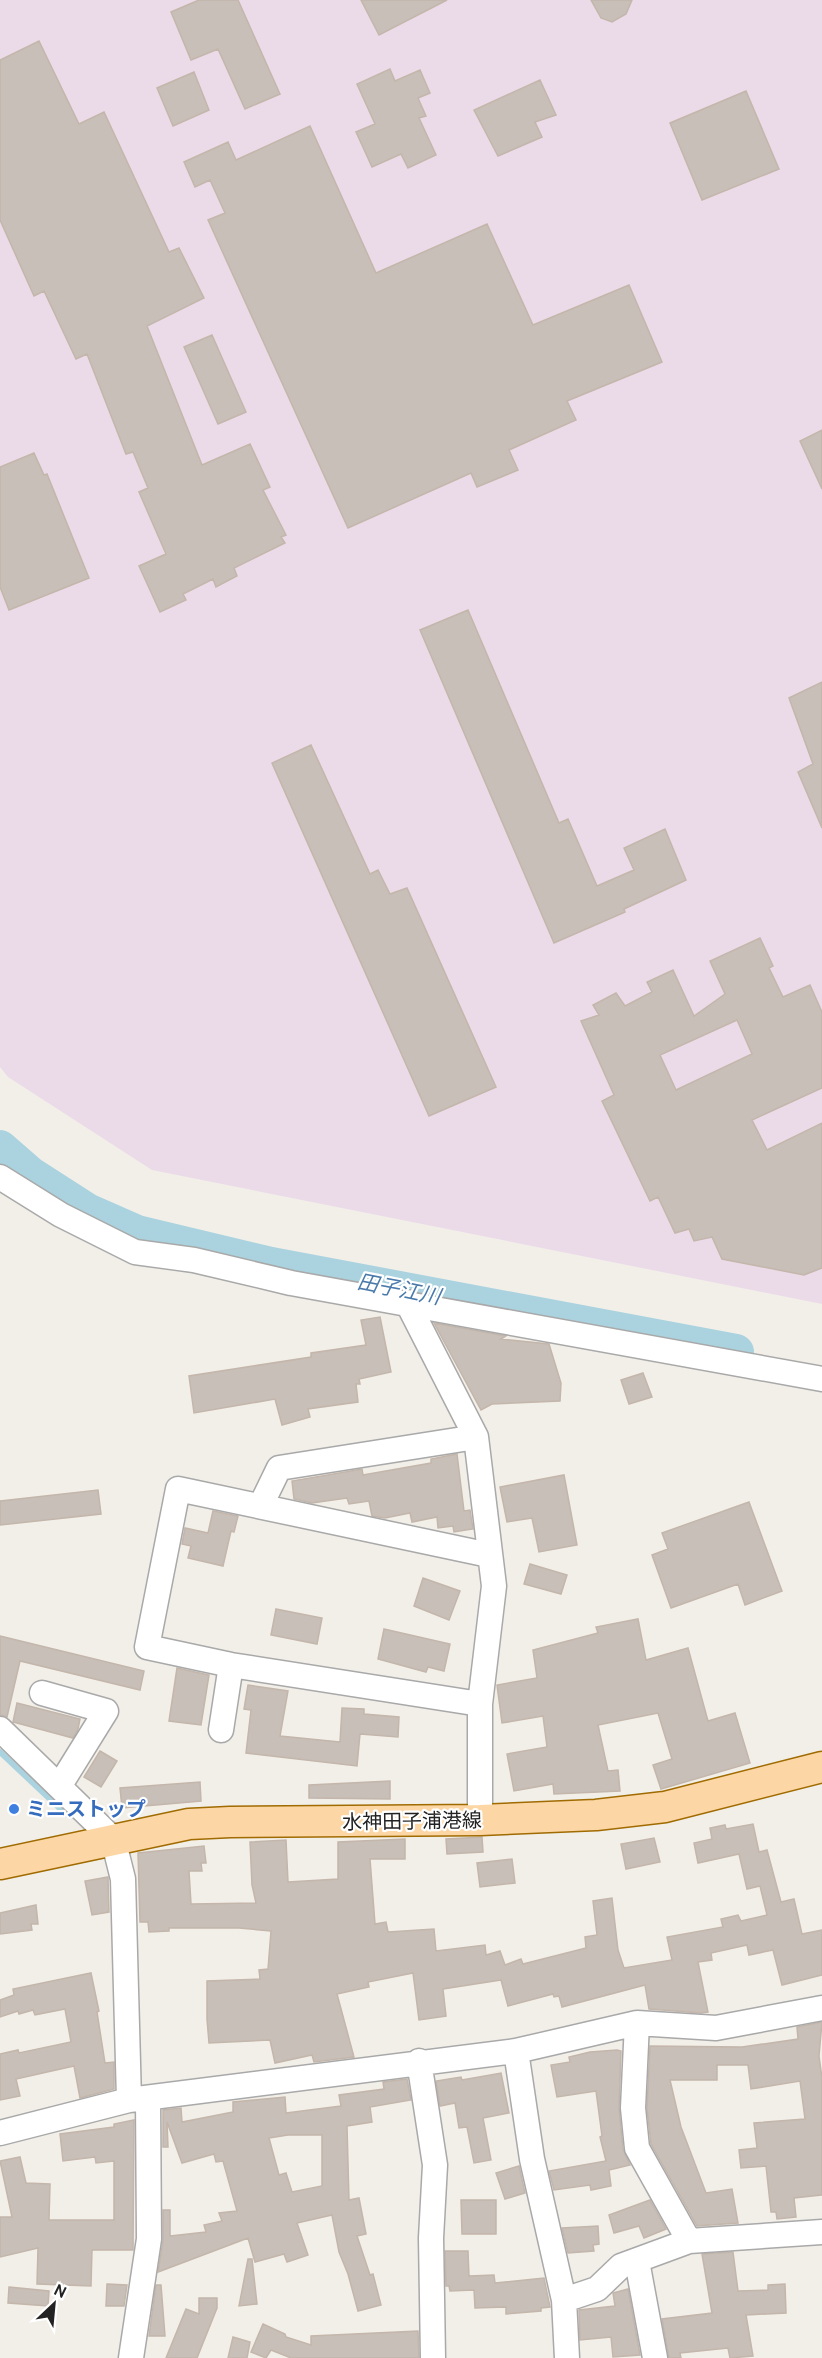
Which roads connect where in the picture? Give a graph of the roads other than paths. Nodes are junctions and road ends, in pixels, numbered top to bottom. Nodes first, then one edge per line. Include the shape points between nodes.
1 (0, 1177) edge
2 (407, 1302) junction
3 (822, 1379) edge
4 (476, 1437) junction
5 (261, 1505) junction
6 (489, 1556) junction
7 (231, 1665) junction
8 (42, 1694) dead end
9 (480, 1704) junction
10 (0, 1729) edge
11 (221, 1730) dead end
12 (822, 1767) edge
13 (60, 1785) junction
14 (480, 1820) junction
15 (113, 1839) junction
16 (0, 1864) edge
17 (822, 2008) edge
18 (637, 2023) junction
19 (516, 2051) junction
20 (419, 2061) junction
21 (138, 2099) junction
22 (0, 2133) edge
23 (822, 2232) edge
24 (689, 2241) junction
25 (638, 2261) junction
26 (564, 2300) junction
27 (131, 2358) edge
28 (433, 2358) edge
29 (567, 2358) edge
30 (655, 2358) edge

1 - 2 street via 61,1215 135,1252
2 - 3 street
2 - 4 street
4 - 5 street via 279,1468
4 - 6 street
5 - 6 street
5 - 7 street via 178,1489 147,1647
6 - 9 street via 494,1586
7 - 9 street
7 - 11 street
8 - 13 street via 106,1711
9 - 14 street
10 - 13 street
12 - 14 main road, 水神田子浦港線 via 665,1807 596,1815
13 - 15 street
14 - 15 main road, 水神田子浦港線 via 230,1821 189,1824
15 - 16 main road, 水神田子浦港線
15 - 21 street via 123,1879
17 - 18 street via 716,2028
18 - 19 street
18 - 24 street via 633,2108 637,2148
19 - 20 street
19 - 26 street via 532,2159
20 - 21 street
20 - 28 street via 435,2165 431,2238
21 - 22 street
21 - 27 street via 149,2239
23 - 24 street
24 - 25 street
25 - 26 street via 621,2266 597,2289
25 - 30 street
26 - 29 street

